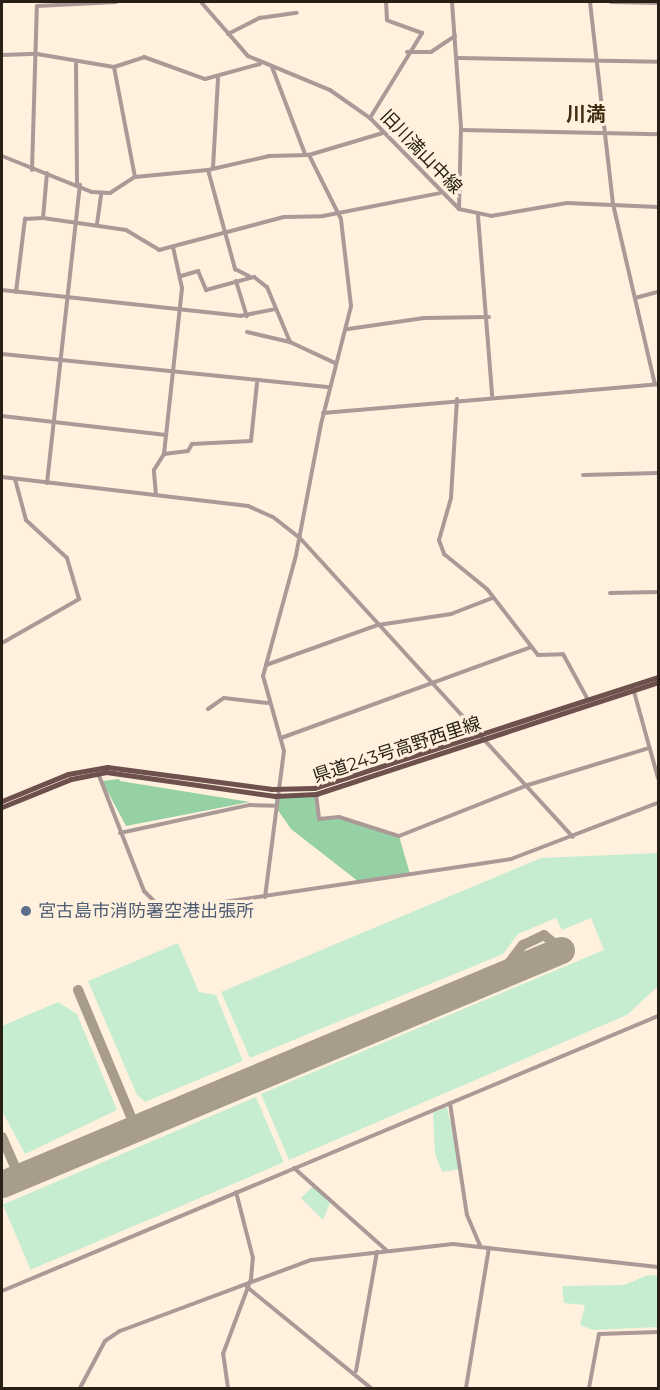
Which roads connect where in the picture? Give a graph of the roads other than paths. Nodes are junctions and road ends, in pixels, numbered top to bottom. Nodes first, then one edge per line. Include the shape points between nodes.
1 (116, 2) edge
2 (201, 2) edge
3 (386, 2) edge
4 (452, 2) edge
5 (590, 2) edge
6 (611, 2) edge
7 (57, 3) edge
8 (658, 3) edge
9 (297, 13) dead end
10 (228, 34) junction
11 (455, 36) junction
12 (406, 52) junction
13 (38, 54) junction
14 (2, 55) edge
15 (458, 58) junction
16 (596, 61) junction
17 (658, 63) edge
18 (76, 64) junction
19 (260, 64) junction
20 (114, 67) junction
21 (272, 67) junction
22 (218, 78) junction
23 (370, 118) junction
24 (460, 130) junction
25 (605, 132) junction
26 (383, 133) junction
27 (658, 134) edge
28 (307, 155) junction
29 (2, 156) edge
30 (211, 169) junction
31 (32, 170) junction
32 (47, 173) junction
33 (135, 177) junction
34 (78, 184) junction
35 (440, 193) junction
36 (101, 194) junction
37 (613, 204) junction
38 (658, 207) edge
39 (459, 209) junction
40 (339, 212) junction
41 (478, 216) junction
42 (43, 218) junction
43 (75, 221) junction
44 (97, 224) junction
45 (225, 231) junction
46 (172, 247) junction
47 (181, 276) junction
48 (254, 277) junction
49 (236, 281) junction
50 (2, 290) edge
51 (16, 292) junction
52 (658, 292) edge
53 (67, 298) junction
54 (635, 298) junction
55 (275, 309) junction
56 (180, 311) junction
57 (247, 316) junction
58 (489, 317) junction
59 (348, 329) junction
60 (247, 332) dead end
61 (290, 342) junction
62 (2, 354) edge
63 (60, 361) junction
64 (335, 363) junction
65 (175, 373) junction
66 (257, 383) junction
67 (657, 384) edge
68 (329, 387) junction
69 (492, 396) junction
70 (457, 399) junction
71 (323, 413) junction
72 (2, 416) edge
73 (54, 422) junction
74 (166, 435) junction
75 (164, 454) junction
76 (658, 473) edge
77 (583, 475) dead end
78 (2, 477) edge
79 (15, 479) junction
80 (47, 483) junction
81 (156, 495) junction
82 (299, 537) junction
83 (658, 592) edge
84 (610, 593) dead end
85 (492, 598) junction
86 (378, 625) junction
87 (2, 643) edge
88 (531, 647) junction
89 (266, 664) junction
90 (658, 677) edge
91 (432, 682) junction
92 (658, 682) edge
93 (633, 687) junction
94 (587, 698) junction
95 (268, 703) junction
96 (208, 709) dead end
97 (483, 735) junction
98 (281, 738) junction
99 (649, 748) junction
100 (98, 773) junction
101 (658, 778) edge
102 (528, 785) junction
103 (280, 790) junction
104 (316, 794) junction
105 (275, 796) junction
106 (2, 801) edge
107 (658, 803) edge
108 (275, 806) junction
109 (2, 807) edge
110 (120, 833) junction
111 (573, 837) junction
112 (265, 897) junction
113 (658, 1016) edge
114 (450, 1103) junction
115 (294, 1168) junction
116 (236, 1191) junction
117 (481, 1246) junction
118 (489, 1248) junction
119 (387, 1251) junction
120 (377, 1252) junction
121 (658, 1268) edge
122 (246, 1286) junction
123 (2, 1291) edge
124 (658, 1332) edge
125 (356, 1371) junction
126 (80, 1389) edge
127 (228, 1389) edge
128 (371, 1389) edge
129 (466, 1389) edge
130 (589, 1389) edge

1 - 7 street
2 - 10 street, 旧川満山中線
3 - 12 street via 387,20 422,33
4 - 11 street
5 - 16 street
6 - 8 street
7 - 13 street via 37,6
9 - 10 street via 260,18
10 - 19 street, 旧川満山中線
11 - 12 street via 431,52
11 - 15 street
12 - 23 street
13 - 14 street
13 - 18 street
13 - 31 street
15 - 16 street
15 - 24 street
16 - 17 street
16 - 25 street
18 - 20 street
18 - 34 street
19 - 21 street, 旧川満山中線
19 - 22 street
20 - 22 street via 144,57 186,74
20 - 33 street
21 - 23 street, 旧川満山中線 via 330,90
21 - 28 street
22 - 30 street
23 - 26 street, 旧川満山中線
24 - 25 street
24 - 39 street
25 - 27 street
25 - 37 street
26 - 28 street
26 - 35 street, 旧川満山中線
28 - 30 street via 260,157
28 - 40 street
29 - 31 street
30 - 33 street
30 - 45 street
31 - 32 street
32 - 34 street
32 - 42 street
33 - 36 street
34 - 36 street
34 - 43 street
35 - 39 street, 旧川満山中線
35 - 40 street
36 - 44 street
37 - 38 street, 旧川満山中線
37 - 41 street, 旧川満山中線 via 567,203
37 - 54 street
39 - 41 street, 旧川満山中線
40 - 45 street
40 - 59 street via 351,306
41 - 58 street
42 - 43 street
42 - 51 street via 25,219
43 - 44 street
43 - 53 street
44 - 46 street via 136,235 159,250
45 - 46 street
45 - 48 street via 235,269 241,276
46 - 47 street
47 - 49 street via 198,271 206,290
47 - 56 street
48 - 49 street
48 - 55 street via 267,287
49 - 57 street
50 - 51 street
51 - 53 street
52 - 54 street
53 - 56 street
53 - 63 street
54 - 67 street
55 - 57 street
55 - 61 street
56 - 57 street
56 - 65 street
58 - 59 street via 424,318
58 - 69 street
59 - 64 street
60 - 61 street
61 - 64 street
62 - 63 street
63 - 65 street
63 - 73 street
64 - 68 street
65 - 66 street
65 - 74 street
66 - 68 street
66 - 75 street via 251,441 192,444 188,451
67 - 69 street
68 - 71 street
69 - 70 street
70 - 71 street
70 - 85 street via 451,498 439,540 451,563
71 - 82 street
72 - 73 street
73 - 74 street
73 - 80 street
74 - 75 street
75 - 81 street via 154,470
76 - 77 street
78 - 79 street
79 - 80 street
79 - 87 street via 26,520 67,558 79,599
80 - 81 street
81 - 82 street via 249,506
82 - 86 street
82 - 89 street
83 - 84 street
85 - 86 street via 451,614
85 - 88 street
86 - 89 street
86 - 91 street
88 - 91 street
88 - 94 street via 538,655 563,654
89 - 95 street
90 - 93 main road, 県道243号高野西里線
91 - 97 street
91 - 98 street
92 - 93 main road, 県道243号高野西里線
93 - 94 main road, 県道243号高野西里線
93 - 97 main road, 県道243号高野西里線
93 - 99 street
94 - 97 main road, 県道243号高野西里線
95 - 96 street via 224,698
95 - 98 street
97 - 102 street
97 - 103 main road, 県道243号高野西里線 via 330,785
97 - 104 main road, 県道243号高野西里線
98 - 103 street
99 - 101 street
99 - 102 street
100 - 105 main road, 県道243号高野西里線 via 141,773
100 - 109 main road, 県道243号高野西里線
100 - 110 street
102 - 104 street via 399,836 339,817 319,819
102 - 111 street
103 - 105 street
103 - 106 main road, 県道243号高野西里線 via 107,767 68,774
104 - 105 main road, 県道243号高野西里線
105 - 108 street
107 - 111 street
108 - 110 street via 250,805
108 - 112 street
110 - 112 street via 144,891 161,908
111 - 112 street via 511,859
113 - 114 street
114 - 115 street
114 - 117 street via 467,1215
115 - 116 street
115 - 119 street
116 - 122 street via 253,1258
116 - 123 street
117 - 118 street
117 - 119 street
118 - 121 street
118 - 129 street
119 - 120 street
120 - 122 street via 301,1262
120 - 125 street
122 - 125 street
122 - 126 street via 120,1331 105,1341
122 - 127 street via 223,1354
124 - 130 street via 598,1334
125 - 128 street

